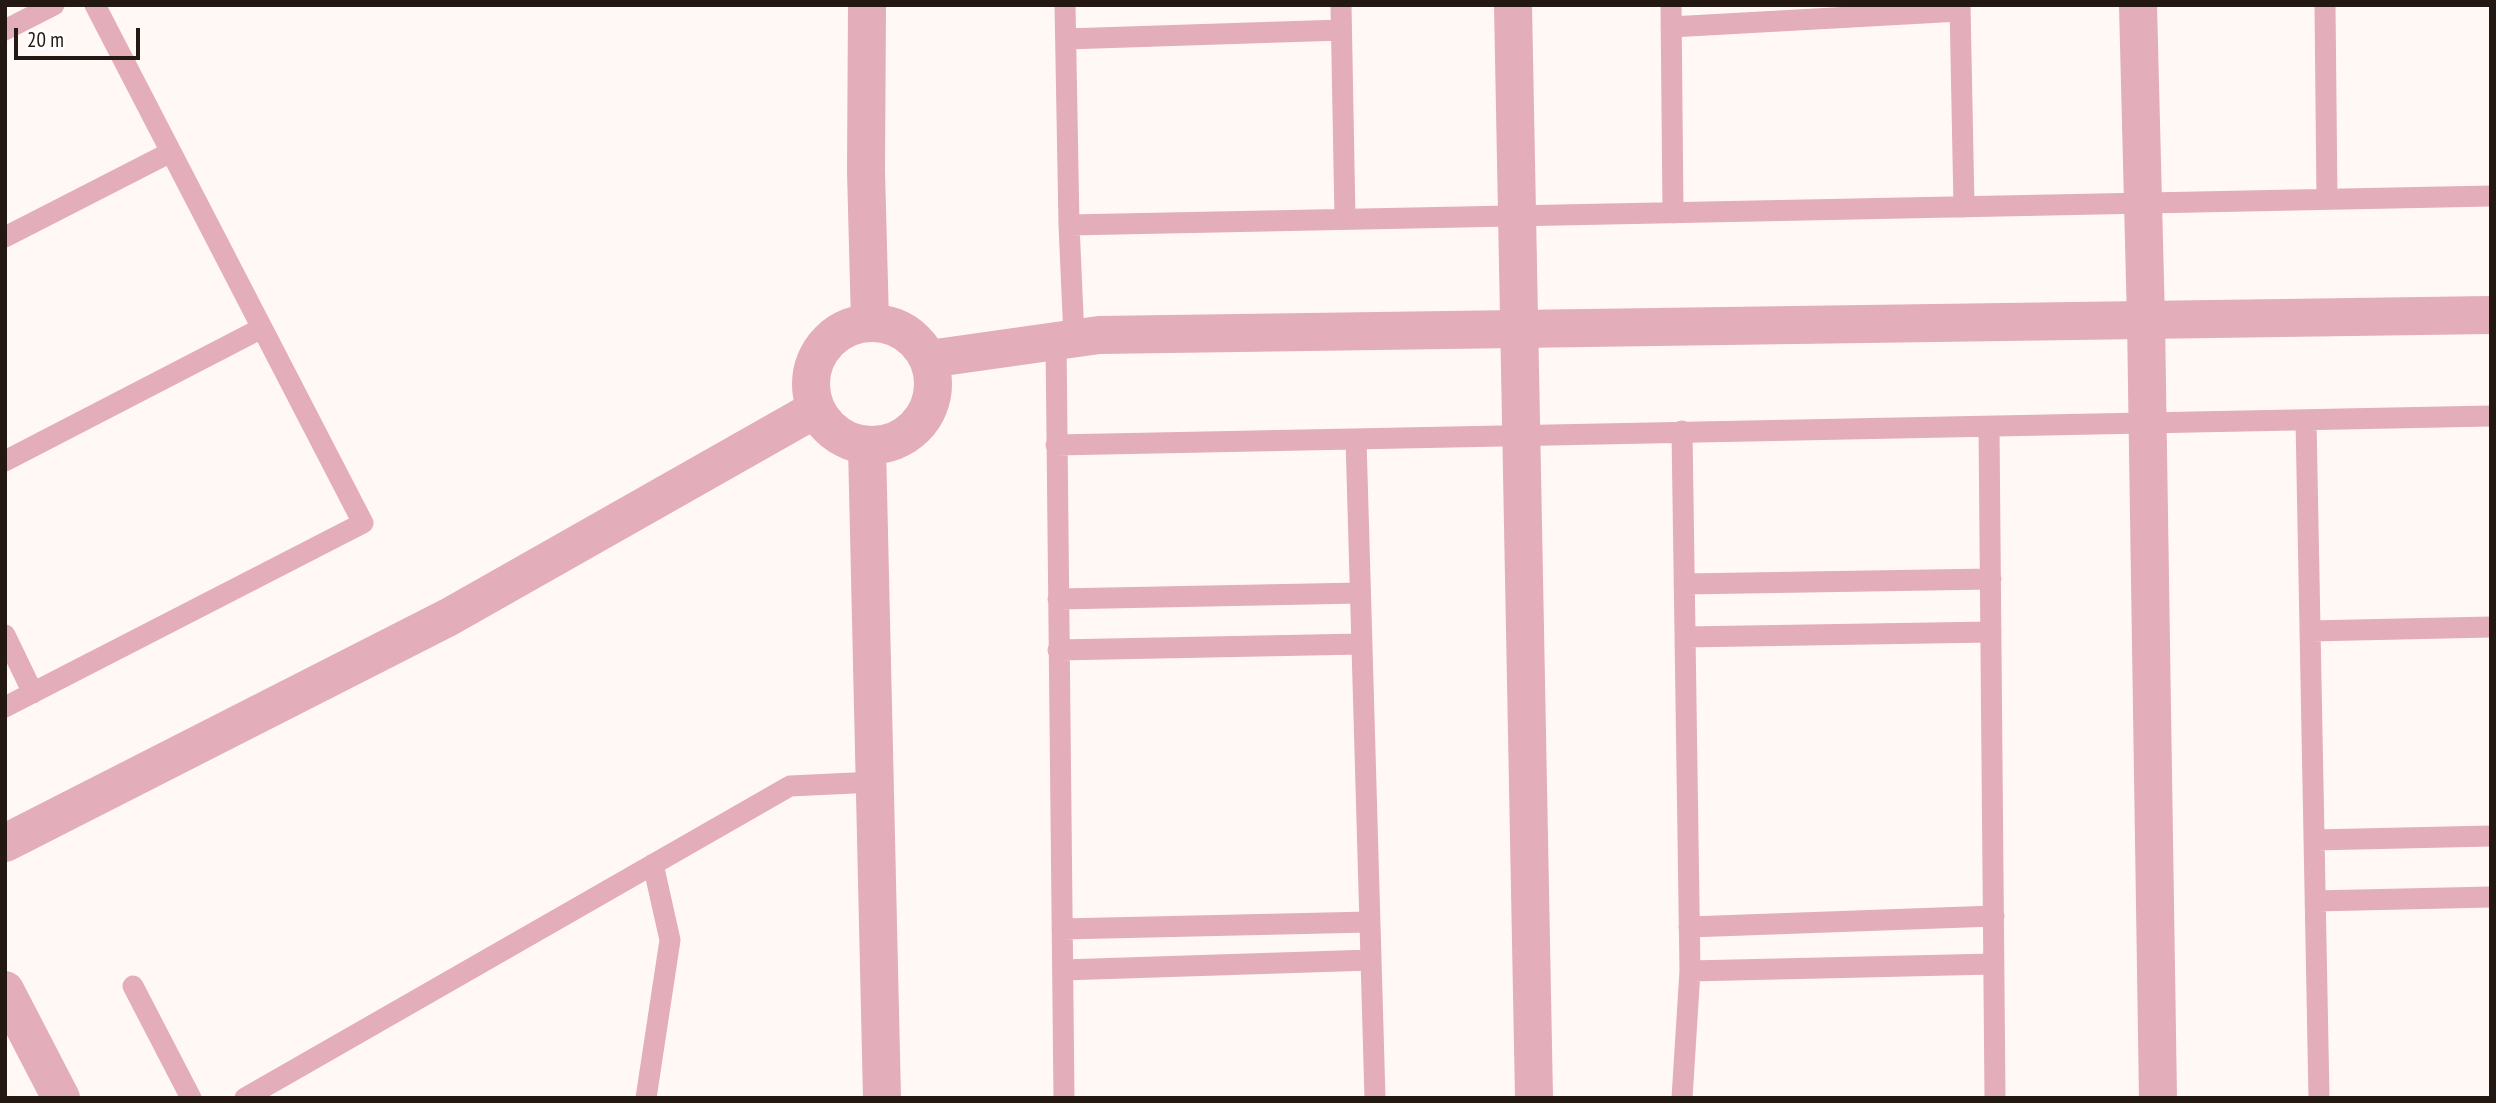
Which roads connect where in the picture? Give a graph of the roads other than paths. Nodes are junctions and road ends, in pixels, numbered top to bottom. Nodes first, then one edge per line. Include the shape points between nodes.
1 (54, 5) edge
2 (95, 5) edge
3 (867, 5) edge
4 (1065, 5) edge
5 (1341, 5) edge
6 (1513, 5) edge
7 (1671, 5) edge
8 (2138, 5) edge
9 (2325, 5) edge
10 (1960, 8) edge
11 (1671, 27) junction
12 (5, 30) edge
13 (1341, 30) junction
14 (1066, 38) junction
15 (171, 152) junction
16 (2491, 196) edge
17 (2328, 199) junction
18 (2143, 203) junction
19 (1964, 206) junction
20 (1673, 212) junction
21 (1517, 216) junction
22 (1345, 219) junction
23 (1069, 225) junction
24 (5, 237) edge
25 (2491, 315) edge
26 (2146, 320) junction
27 (870, 322) junction
28 (262, 328) junction
29 (1519, 329) junction
30 (1065, 340) junction
31 (929, 359) junction
32 (816, 409) junction
33 (2491, 416) edge
34 (2306, 420) junction
35 (2147, 423) junction
36 (1989, 427) junction
37 (1682, 431) junction
38 (1521, 435) junction
39 (1356, 439) junction
40 (1056, 445) junction
41 (867, 446) junction
42 (5, 461) edge
43 (1991, 579) junction
44 (1684, 584) junction
45 (1360, 593) junction
46 (1058, 600) junction
47 (2491, 627) edge
48 (2310, 631) junction
49 (1992, 632) junction
50 (5, 635) edge
51 (1685, 638) junction
52 (1362, 644) junction
53 (1058, 650) junction
54 (33, 693) junction
55 (5, 707) edge
56 (875, 782) junction
57 (2491, 836) edge
58 (2314, 840) junction
59 (5, 842) edge
60 (653, 864) junction
61 (2491, 897) edge
62 (2315, 901) junction
63 (1994, 916) junction
64 (1370, 922) junction
65 (1689, 927) junction
66 (1062, 929) junction
67 (1371, 960) junction
68 (1994, 964) junction
69 (1063, 970) junction
70 (1690, 971) junction
71 (133, 986) dead end
72 (6, 994) edge
73 (61, 1098) edge
74 (191, 1098) edge
75 (245, 1098) edge
76 (646, 1098) edge
77 (882, 1098) edge
78 (1064, 1098) edge
79 (1375, 1098) edge
80 (1534, 1098) edge
81 (1682, 1098) edge
82 (1995, 1098) edge
83 (2158, 1098) edge
84 (2319, 1098) edge

1 - 12 lane
2 - 15 lane
3 - 27 street
4 - 14 lane
5 - 13 lane
6 - 21 street
7 - 11 lane
8 - 18 street
9 - 17 lane
10 - 11 lane
10 - 19 lane
11 - 20 lane
13 - 14 lane
13 - 22 lane
14 - 23 lane
15 - 24 lane
15 - 28 lane
16 - 17 lane
17 - 18 lane
18 - 19 lane
18 - 26 street
19 - 20 lane
20 - 21 lane
21 - 22 lane
21 - 29 street
22 - 23 lane
23 - 30 lane
25 - 26 street
26 - 29 street
26 - 35 street
27 - 31 street via 894,326 915,339
27 - 32 street via 847,327 821,348 810,388
28 - 42 lane
28 - 54 lane via 363,523
29 - 30 street via 1099,335
29 - 38 street
30 - 31 street
30 - 40 lane
31 - 41 street via 934,383 931,406 921,423 898,440
32 - 41 street via 833,432
32 - 59 street via 449,617
33 - 34 lane
34 - 35 lane
34 - 48 lane
35 - 36 lane
35 - 83 street
36 - 37 lane
36 - 43 lane
37 - 38 lane
37 - 44 lane
38 - 39 lane
38 - 80 street
39 - 40 lane
39 - 45 lane
40 - 46 lane
41 - 56 street
43 - 44 lane
43 - 49 lane
44 - 51 lane
45 - 46 lane
45 - 52 lane
46 - 53 lane
47 - 48 lane
48 - 58 lane
49 - 51 lane
49 - 63 lane
50 - 54 lane
51 - 65 lane
52 - 53 lane
52 - 64 lane
53 - 66 lane
54 - 55 lane
56 - 60 lane via 790,786
56 - 77 street
57 - 58 lane
58 - 62 lane
60 - 75 lane
60 - 76 lane via 670,940
61 - 62 lane
62 - 84 lane
63 - 65 lane
63 - 68 lane
64 - 66 lane
64 - 67 lane
65 - 70 lane
66 - 69 lane
67 - 69 lane
67 - 79 lane
68 - 70 lane
68 - 82 lane
69 - 78 lane
70 - 81 lane
71 - 74 lane
72 - 73 street

